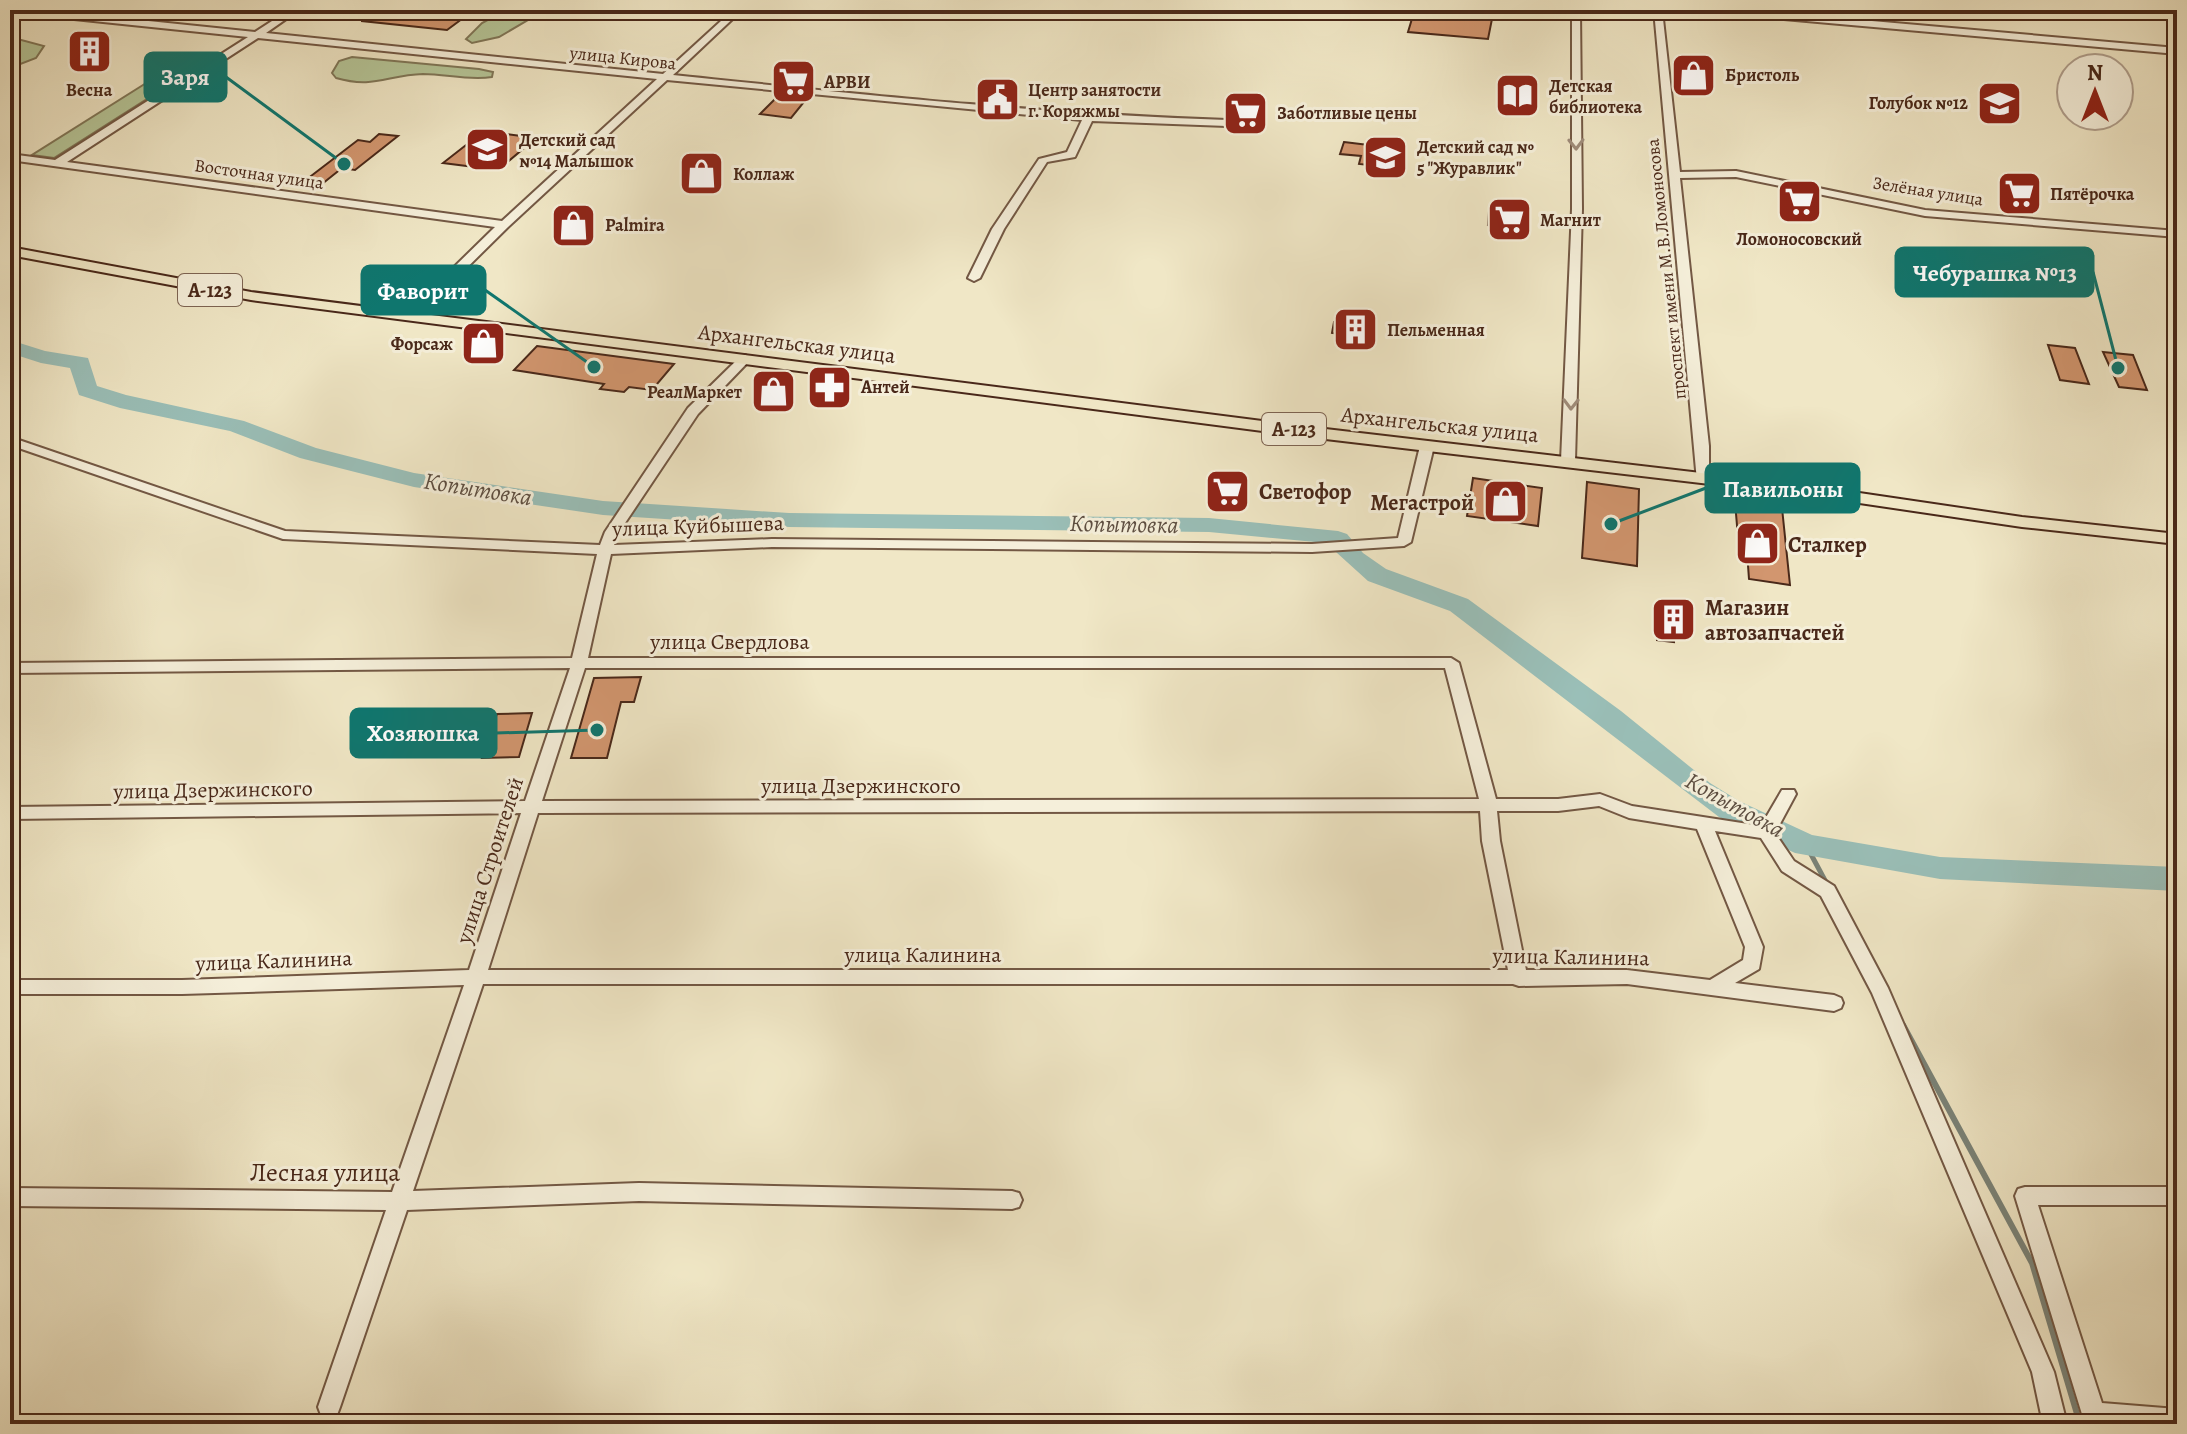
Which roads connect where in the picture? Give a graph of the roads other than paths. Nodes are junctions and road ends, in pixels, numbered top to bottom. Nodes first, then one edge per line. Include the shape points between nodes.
1 (16, 10) edge
2 (295, 10) edge
3 (738, 10) edge
4 (1576, 10) edge
5 (1658, 10) edge
6 (1717, 10) edge
7 (33, 11) edge
8 (255, 35) junction
9 (2177, 51) edge
10 (664, 78) junction
11 (1088, 118) junction
12 (1227, 123) dead end
13 (10, 157) edge
14 (56, 164) junction
15 (1675, 175) junction
16 (504, 225) junction
17 (2177, 234) edge
18 (10, 251) edge
19 (974, 278) dead end
20 (412, 315) junction
21 (745, 359) junction
22 (10, 441) edge
23 (1427, 446) junction
24 (1568, 461) junction
25 (1702, 478) junction
26 (2177, 539) edge
27 (605, 550) junction
28 (579, 663) junction
29 (10, 668) edge
30 (1788, 794) dead end
31 (1488, 805) junction
32 (531, 807) junction
33 (10, 813) edge
34 (1706, 823) junction
35 (1766, 833) junction
36 (476, 977) junction
37 (1519, 979) junction
38 (10, 987) edge
39 (1712, 988) junction
40 (1834, 1003) dead end
41 (2177, 1196) edge
42 (10, 1197) edge
43 (1012, 1200) dead end
44 (399, 1201) junction
45 (329, 1407) dead end
46 (2096, 1419) edge
47 (2177, 1420) edge
48 (2055, 1424) edge

1 - 7 street, улица Кирова
2 - 8 street
3 - 10 street
4 -> 24 street via 1577,209
5 - 15 street, проспект имени М.В.Ломоносова
6 - 9 street
7 - 8 street, улица Кирова
8 - 10 street, улица Кирова
8 - 14 street
10 - 11 street, улица Кирова
10 - 16 street
11 - 12 street, улица Кирова
11 - 19 street via 1071,155 1044,159 998,229
13 - 14 street, Восточная улица
14 - 16 street, Восточная улица
15 - 17 street, Зелёная улица via 1736,174 1925,213
15 - 25 street, проспект имени М.В.Ломоносова
16 - 20 street
18 - 20 main road, А-123 via 251,296
20 - 21 main road, Архангельская улица / А-123
21 - 23 main road, Архангельская улица / А-123
21 - 27 street, улица Строителей via 693,411 625,510
22 - 27 street, улица Куйбышева via 283,535
23 - 24 main road, Архангельская улица / А-123
23 - 27 street, улица Куйбышева via 1404,542 1312,548 772,543
24 - 25 main road, Архангельская улица / А-123
25 - 26 main road, Архангельская улица / А-123
27 - 28 street, улица Строителей
28 - 29 street, улица Свердлова
28 - 31 street, улица Свердлова via 1451,663
28 - 32 street, улица Строителей
30 - 35 street
31 - 32 street, улица Дзержинского
31 - 34 street, улица Дзержинского via 1600,800 1629,812
31 - 37 street
32 - 33 street, улица Дзержинского
32 - 36 street, улица Строителей
34 - 35 street, улица Дзержинского
34 - 39 street via 1754,947 1752,964
35 - 48 street via 1788,866 1828,891 1881,993 2043,1372
36 - 37 street, улица Калинина
36 - 38 street, улица Калинина
36 - 44 street, улица Строителей
37 - 39 street, улица Калинина via 1627,977
39 - 40 street, улица Калинина
41 - 46 street via 2025,1196
42 - 44 street, Лесная улица
43 - 44 street, Лесная улица via 639,1192
44 - 45 street, улица Строителей
46 - 47 street

